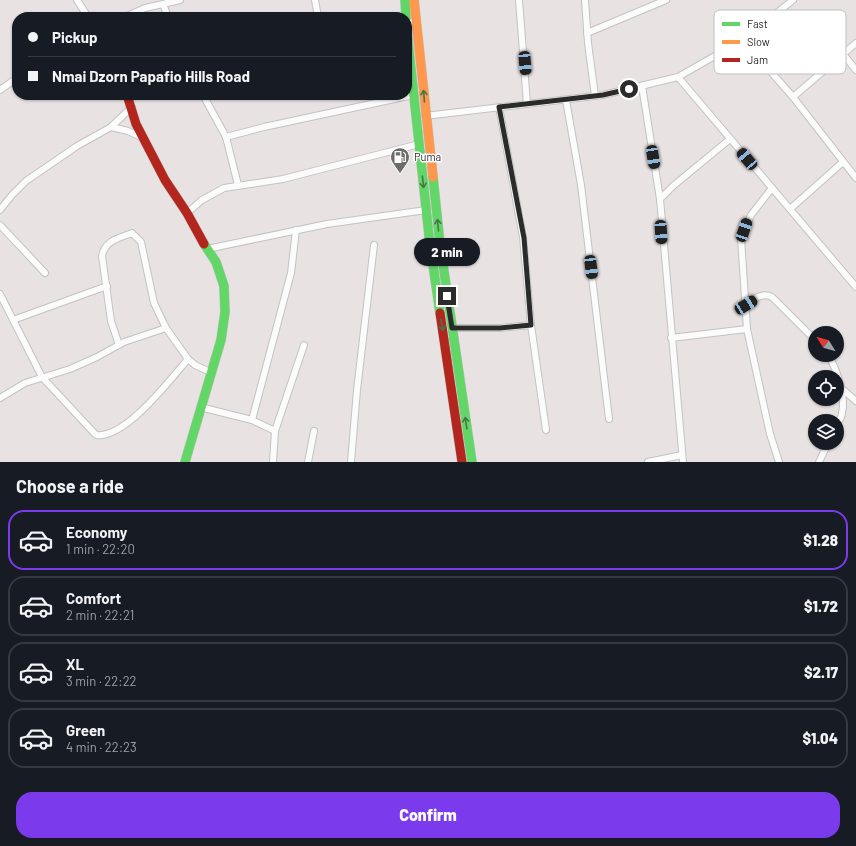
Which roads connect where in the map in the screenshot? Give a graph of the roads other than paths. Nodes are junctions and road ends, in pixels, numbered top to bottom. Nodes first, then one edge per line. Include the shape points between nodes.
1 (77, 0) edge
2 (180, 0) edge
3 (315, 0) edge
4 (405, 0) edge
5 (414, 0) edge
6 (520, 0) edge
7 (585, 0) edge
8 (666, 0) edge
9 (782, 0) edge
10 (793, 0) edge
11 (163, 4) junction
12 (786, 6) junction
13 (781, 10) edge
14 (85, 12) edge
15 (136, 12) edge
16 (166, 12) edge
17 (317, 12) edge
18 (406, 12) edge
19 (412, 15) edge
20 (412, 30) edge
21 (588, 33) junction
22 (856, 43) edge
23 (846, 51) edge
24 (714, 57) edge
25 (846, 58) edge
26 (856, 70) edge
27 (773, 74) edge
28 (820, 74) edge
29 (678, 77) junction
30 (12, 82) edge
31 (412, 84) edge
32 (642, 86) junction
33 (0, 90) edge
34 (413, 95) joint
35 (595, 96) junction
36 (793, 97) junction
37 (129, 100) edge
38 (206, 100) edge
39 (390, 100) edge
40 (566, 100) junction
41 (527, 104) junction
42 (132, 107) junction
43 (499, 107) junction
44 (425, 116) junction
45 (111, 126) junction
46 (226, 137) junction
47 (144, 139) junction
48 (730, 139) junction
49 (419, 144) junction
50 (843, 162) junction
51 (856, 178) edge
52 (238, 184) junction
53 (772, 188) junction
54 (660, 199) junction
55 (790, 209) junction
56 (0, 210) edge
57 (426, 210) junction
58 (187, 213) junction
59 (0, 225) edge
60 (296, 230) junction
61 (374, 245) dead end
62 (208, 250) junction
63 (45, 273) dead end
64 (107, 286) junction
65 (856, 287) edge
66 (0, 294) edge
67 (746, 305) junction
68 (13, 320) junction
69 (531, 325) junction
70 (166, 328) junction
71 (452, 328) junction
72 (747, 329) junction
73 (808, 333) edge
74 (671, 338) junction
75 (304, 344) dead end
76 (119, 345) junction
77 (188, 359) junction
78 (210, 372) junction
79 (42, 377) junction
80 (844, 390) edge
81 (0, 398) edge
82 (856, 400) edge
83 (200, 407) junction
84 (609, 419) dead end
85 (252, 420) junction
86 (314, 430) dead end
87 (546, 430) dead end
88 (275, 431) junction
89 (825, 450) edge
90 (682, 455) junction
91 (185, 462) edge
92 (273, 462) edge
93 (308, 462) edge
94 (351, 462) edge
95 (462, 462) edge
96 (472, 462) edge
97 (648, 462) edge
98 (683, 462) edge
99 (779, 462) edge
100 (820, 462) edge

1 - 14 street
2 - 11 street
3 - 17 street
4 - 18 street
5 - 19 street
6 - 41 street
7 - 21 street
8 - 21 street
9 - 12 street
10 - 12 street
11 - 15 street
11 - 16 street
12 - 13 street
44 -> 20 street
21 - 35 street
22 - 23 street
24 - 29 street
25 - 26 street
27 - 36 street
28 - 36 street
29 - 32 street
29 - 48 street
30 - 33 street
31 - 34 street
32 - 35 street
32 - 54 street
34 - 49 street
35 - 40 street
36 - 50 street
37 - 42 street
38 - 46 street
39 - 46 street
40 - 41 street
40 - 84 street via 581,185
41 - 43 street
42 - 45 street
42 - 47 street via 136,124
43 - 44 street
43 - 69 street via 524,238
71 -> 44 street
45 - 47 street
45 - 56 street via 26,181
46 - 52 street
47 - 58 street via 165,180
48 - 53 street
48 - 54 street
49 - 52 street via 283,179 248,185
49 -> 57 street
50 - 51 street
50 - 55 street
52 - 58 street via 213,193
53 - 55 street
53 - 67 street via 751,215 741,238
54 - 74 street
55 - 65 street
57 - 60 street
57 -> 95 street
58 - 62 street
59 - 63 street
60 - 62 street
60 - 85 street via 291,273
61 - 94 street
62 - 78 street via 216,262 226,294 221,340
64 - 68 street
64 - 70 street via 103,248 108,242 132,233 141,242 154,303
64 - 76 street via 110,321
66 - 68 street
67 - 72 street
67 - 73 street via 767,294
68 - 79 street
69 - 71 street
69 - 87 street
70 - 76 street
70 - 77 street
96 -> 71 street
72 - 74 street
72 - 99 street via 770,434
74 - 90 street
75 - 88 street
76 - 79 street via 70,369
77 - 78 street via 195,366
77 - 79 street via 136,416 113,433 103,436 96,435 88,429
78 - 83 street
79 - 81 street via 25,383
80 - 82 street
83 - 85 street
83 - 91 street
85 - 88 street
86 - 93 street
88 - 92 street
89 - 100 street
90 - 97 street
90 - 98 street

